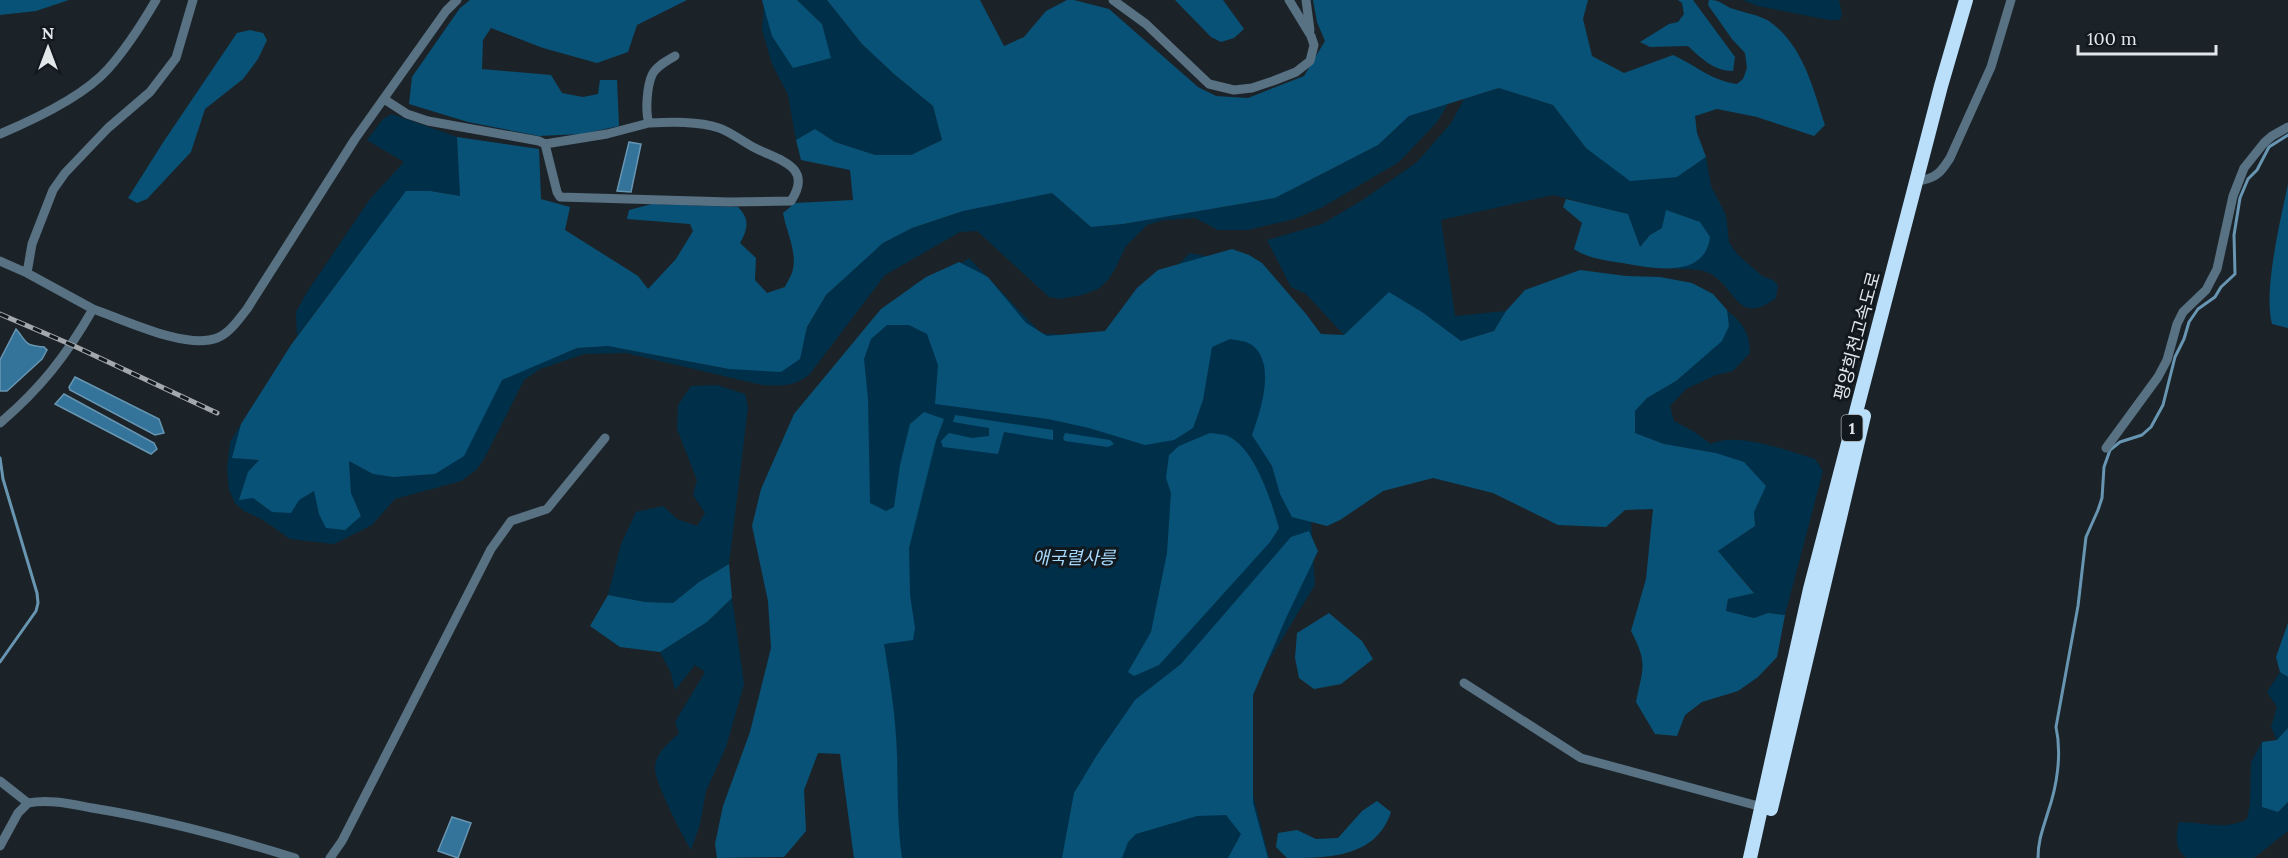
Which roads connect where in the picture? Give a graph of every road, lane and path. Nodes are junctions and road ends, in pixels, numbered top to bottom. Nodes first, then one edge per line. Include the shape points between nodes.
1 (156, 0) edge
2 (192, 0) edge
3 (457, 0) edge
4 (1113, 0) edge
5 (1289, 0) edge
6 (1306, 0) edge
7 (1966, 0) edge
8 (1975, 0) edge
9 (2011, 0) edge
10 (1311, 36) junction
11 (675, 56) dead end
12 (384, 99) junction
13 (649, 123) junction
14 (2288, 128) edge
15 (0, 134) edge
16 (545, 144) junction
17 (1923, 180) junction
18 (0, 261) edge
19 (27, 273) junction
20 (93, 309) junction
21 (0, 423) edge
22 (605, 438) dead end
23 (2106, 448) dead end
24 (1464, 683) dead end
25 (0, 782) edge
26 (28, 802) junction
27 (1762, 807) junction
28 (0, 846) edge
29 (295, 858) edge
30 (330, 858) edge
31 (1750, 858) edge
32 (1759, 858) edge

1 - 15 street via 107,71 84,91
2 - 19 street via 176,58 150,92 108,128 53,190 32,244
3 - 12 street
4 - 10 street via 1146,24 1209,84 1234,90 1252,88 1296,72 1310,61 1314,45
5 - 10 street
6 - 10 street
7 - 27 highway, 평양희천고속도로 / 1 via 1813,578
8 - 17 highway, 평양희천고속도로 / 1
9 - 17 street via 1991,67 1964,130 1942,172
11 - 13 street via 652,74 646,107
12 - 16 street via 407,114 428,121
12 - 20 street via 247,309 219,338 200,342 180,339
13 - 16 street
13 - 16 street via 719,128 787,162 796,171 796,193 790,201 560,197
14 - 23 street via 2264,143 2244,168 2233,196 2217,269 2206,290 2180,318 2158,377
17 - 32 highway, 평양희천고속도로 / 1
18 - 19 street
19 - 20 street
20 - 21 street via 60,363
22 - 30 street via 547,509 511,521 491,549
24 - 27 street via 1581,758
25 - 26 street
26 - 28 street
26 - 29 street via 48,801 118,812
27 - 31 highway, 평양희천고속도로 / 1

